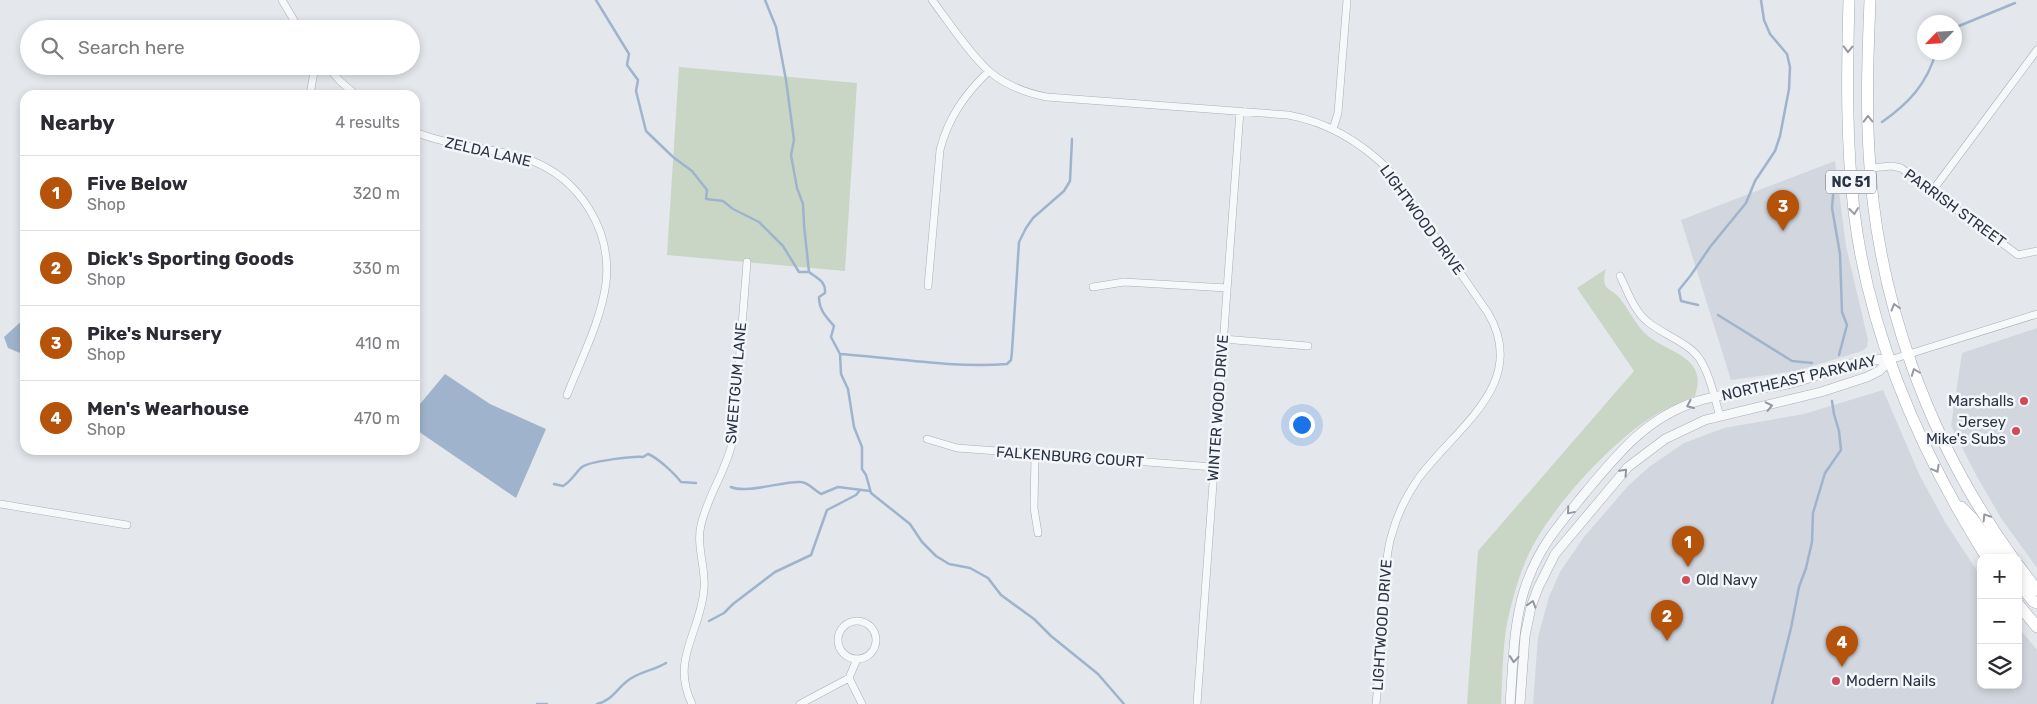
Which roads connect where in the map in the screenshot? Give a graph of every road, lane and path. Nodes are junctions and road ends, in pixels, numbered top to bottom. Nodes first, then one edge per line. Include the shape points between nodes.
1 (282, 0) edge
2 (932, 0) edge
3 (1347, 0) edge
4 (1849, 0) edge
5 (1870, 0) edge
6 (294, 20) edge
7 (2037, 50) edge
8 (989, 71) junction
9 (313, 75) edge
10 (335, 75) edge
11 (311, 90) edge
12 (350, 90) edge
13 (1240, 111) junction
14 (1333, 129) junction
15 (420, 134) edge
16 (1870, 168) junction
17 (1933, 190) junction
18 (2037, 251) edge
19 (747, 262) dead end
20 (1620, 276) dead end
21 (928, 286) dead end
22 (1093, 287) dead end
23 (1227, 288) junction
24 (2037, 314) edge
25 (1224, 339) junction
26 (1308, 346) dead end
27 (1908, 354) junction
28 (1890, 360) junction
29 (567, 395) dead end
30 (1714, 398) junction
31 (1720, 416) junction
32 (927, 439) dead end
33 (1035, 454) junction
34 (1214, 467) junction
35 (1952, 499) junction
36 (0, 504) edge
37 (126, 525) dead end
38 (1038, 533) dead end
39 (1985, 554) edge
40 (1997, 554) edge
41 (2010, 554) edge
42 (2022, 570) edge
43 (2022, 587) edge
44 (2037, 590) edge
45 (2037, 603) edge
46 (2022, 608) edge
47 (2036, 623) edge
48 (857, 659) junction
49 (849, 678) junction
50 (692, 704) edge
51 (800, 704) edge
52 (862, 704) edge
53 (1198, 704) edge
54 (1376, 704) edge
55 (1510, 704) edge
56 (1520, 704) edge

1 - 6 street
2 - 8 street, LIGHTWOOD DRIVE
3 - 14 street via 1338,113
4 -> 28 main road, NC 51 via 1848,131 1854,213 1870,294
16 -> 5 main road, NC 51
7 - 17 street
8 - 13 street, LIGHTWOOD DRIVE via 1013,87 1046,98
8 - 21 street via 959,105 943,139
9 - 11 street
10 - 12 street
13 - 14 street, LIGHTWOOD DRIVE via 1300,117
13 - 23 street, WINTER WOOD DRIVE
14 - 54 street, LIGHTWOOD DRIVE via 1370,152 1394,176 1488,313 1501,347 1498,376 1488,397 1419,478 1393,529 1387,559
15 - 29 street, ZELDA LANE via 444,142 515,156 547,168 581,195 591,211 605,250 606,284 595,324
16 - 17 street, PARRISH STREET via 1901,168
27 -> 16 main road, NC 51 via 1882,252
17 - 18 street, PARRISH STREET via 2018,255
19 - 50 street, SWEETGUM LANE via 733,439 728,462 706,507 700,528 704,591 683,666
20 - 30 street via 1641,315 1698,357
22 - 23 street via 1124,282
23 - 25 street, WINTER WOOD DRIVE
24 - 27 street, NORTHEAST PARKWAY
25 - 26 street
25 - 34 street, WINTER WOOD DRIVE
27 - 28 street, NORTHEAST PARKWAY
41 -> 27 main road, NC 51 via 1948,452
28 - 30 street, NORTHEAST PARKWAY via 1874,358 1793,383
31 -> 28 street, NORTHEAST PARKWAY via 1821,392 1866,377
28 -> 35 main road, NC 51 via 1915,427
30 - 31 street
30 -> 55 street, NORTHEAST PARKWAY via 1698,401 1654,423 1621,450 1540,550 1518,617
56 -> 31 street, NORTHEAST PARKWAY via 1525,636 1531,607 1555,554 1628,467 1681,430
32 - 33 street, FALKENBURG COURT via 957,448
33 - 34 street, FALKENBURG COURT
33 - 38 street via 1033,502
34 - 53 street, WINTER WOOD DRIVE
35 - 39 main road, NC 51
35 - 40 main road via 1972,518
36 - 37 street
42 - 44 main road
43 - 45 main road
46 - 47 main road
48 - 48 street via 872,652 876,639 869,625 856,621 841,628 838,638 842,652
48 - 49 street
49 - 51 street
49 - 52 street

